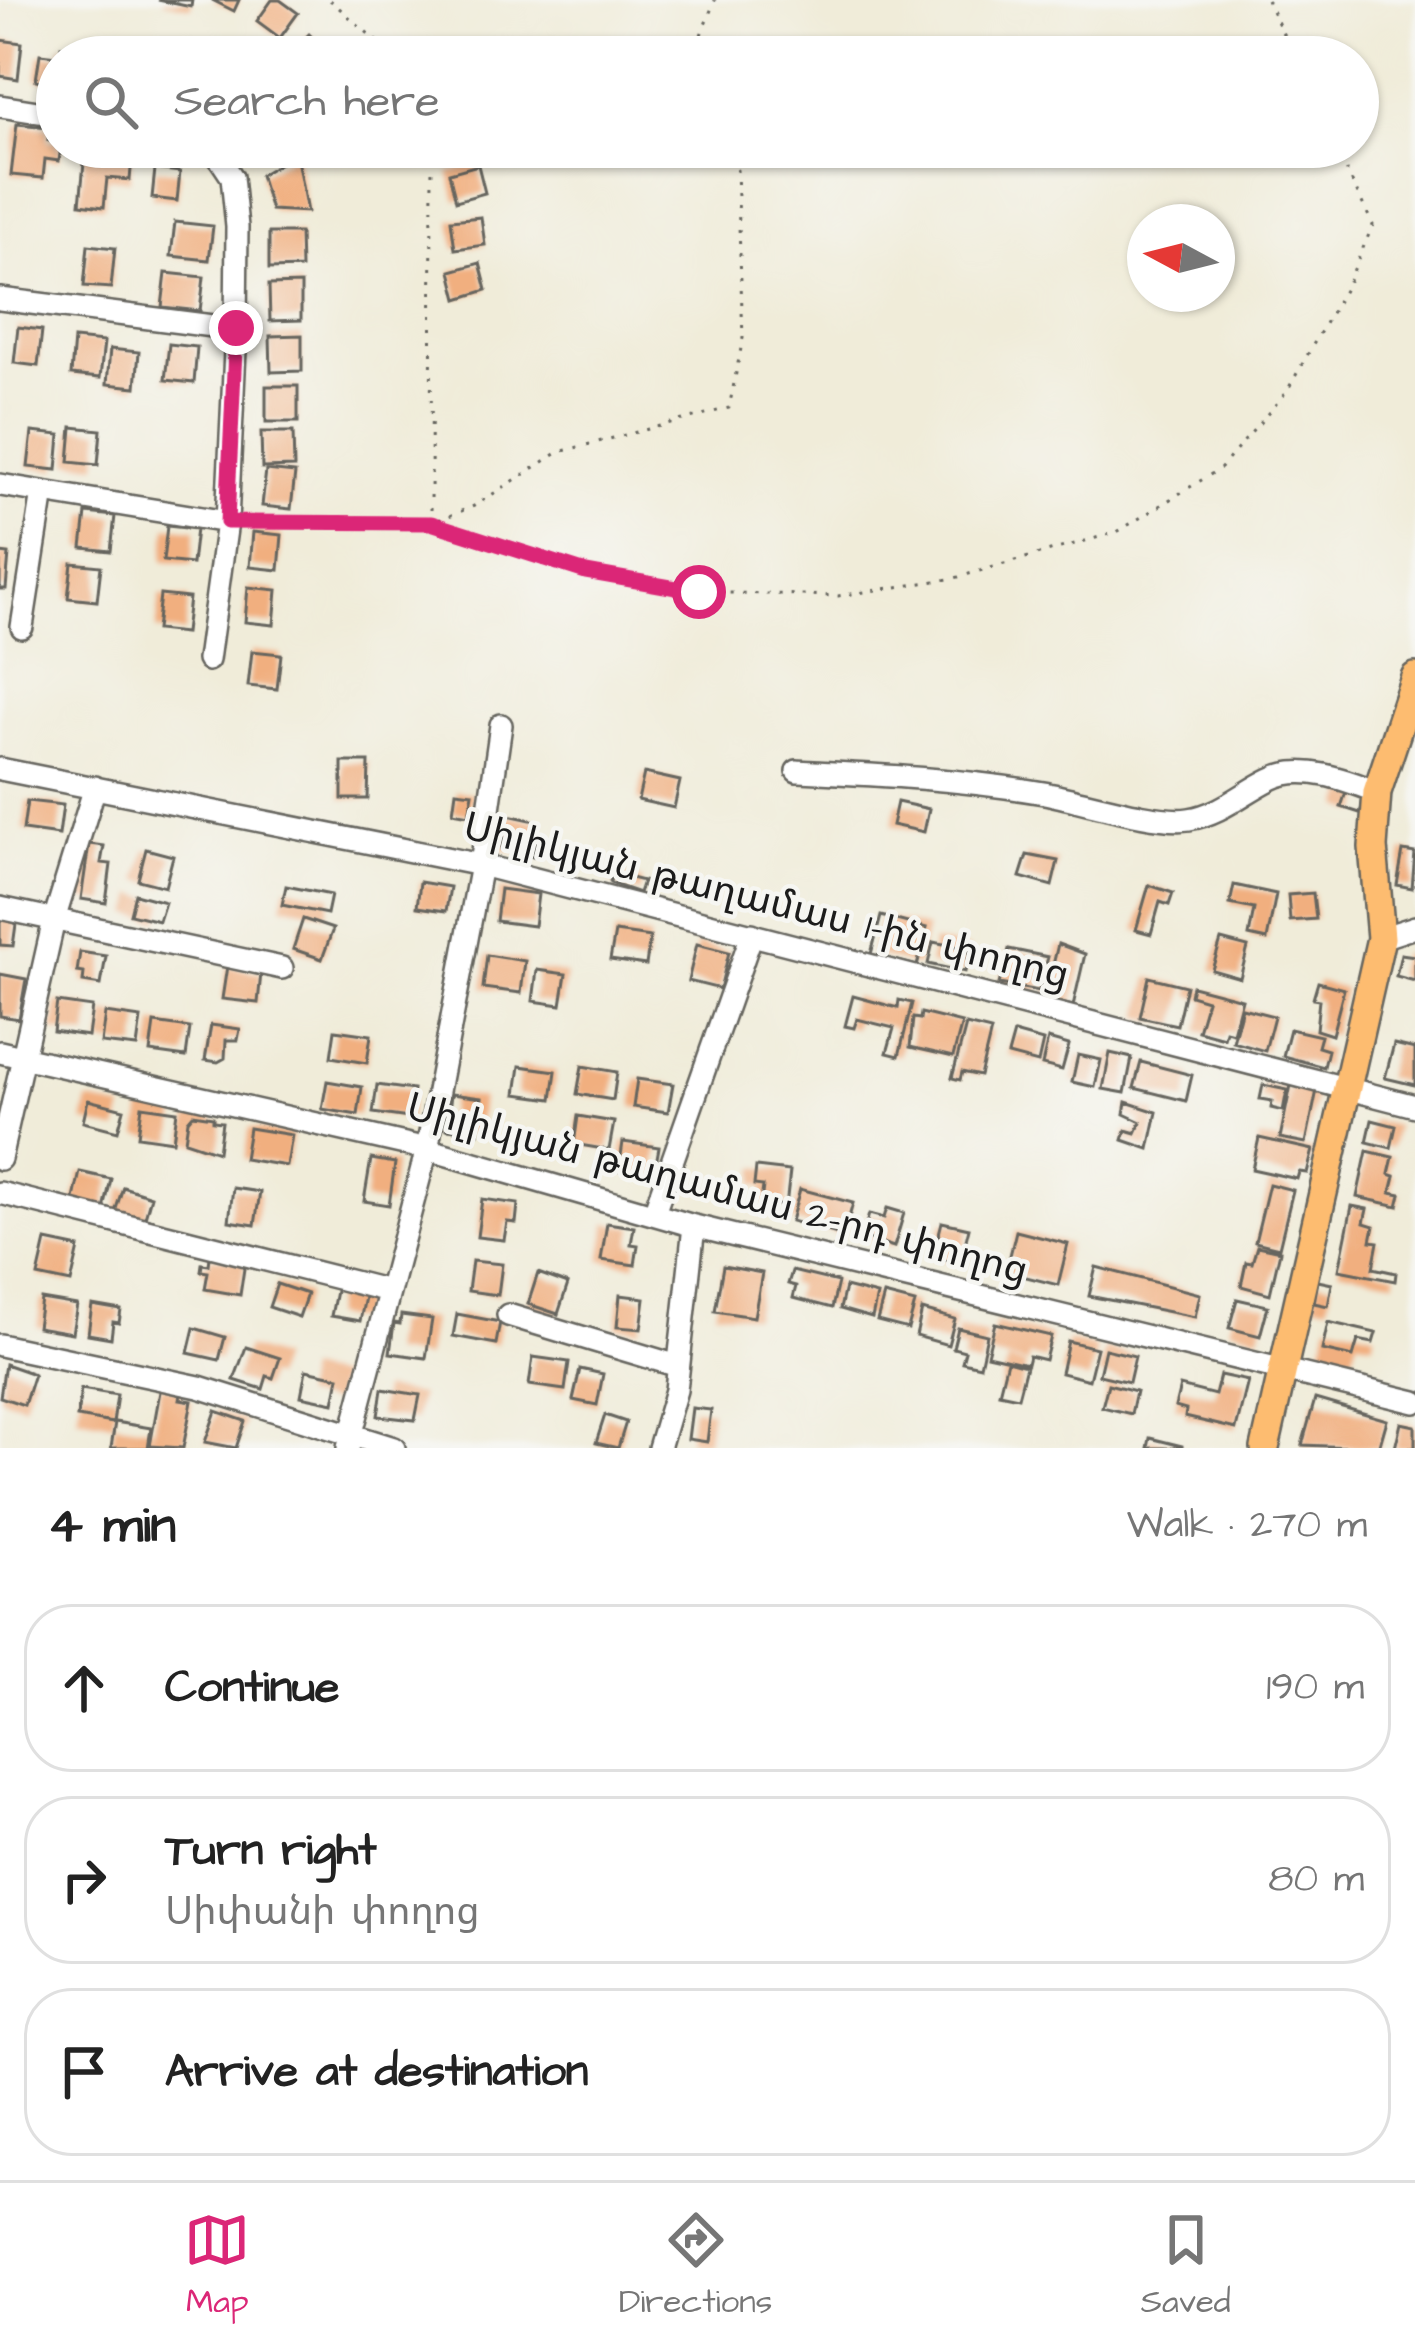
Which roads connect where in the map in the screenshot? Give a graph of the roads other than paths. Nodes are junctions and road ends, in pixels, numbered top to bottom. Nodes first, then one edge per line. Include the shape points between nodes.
1 (0, 106) edge
2 (36, 112) edge
3 (226, 168) edge
4 (0, 299) edge
5 (236, 328) junction
6 (0, 485) edge
7 (43, 492) junction
8 (227, 522) junction
9 (22, 627) dead end
10 (208, 660) dead end
11 (1415, 677) edge
12 (501, 725) dead end
13 (0, 769) edge
14 (797, 771) dead end
15 (95, 787) junction
16 (1377, 792) junction
17 (481, 865) junction
18 (0, 908) edge
19 (54, 920) junction
20 (1415, 926) edge
21 (752, 934) junction
22 (1381, 938) junction
23 (282, 968) dead end
24 (11, 1055) edge
25 (1349, 1088) junction
26 (1415, 1106) edge
27 (427, 1148) junction
28 (0, 1159) edge
29 (0, 1193) edge
30 (654, 1213) junction
31 (694, 1226) junction
32 (389, 1291) junction
33 (508, 1315) dead end
34 (0, 1346) edge
35 (678, 1366) junction
36 (1285, 1372) junction
37 (1415, 1402) edge
38 (350, 1442) edge
39 (394, 1448) edge
40 (659, 1448) edge
41 (1265, 1448) edge

1 - 2 street
3 - 5 street via 237,227
4 - 5 street
5 - 8 street
6 - 7 street
7 - 8 street
7 - 9 street
8 - 10 street
11 - 16 main road
12 - 17 street
13 - 15 street, Սիլիկյան թաղամաս 1-ին փողոց
14 - 16 street via 1040,792 1187,820 1292,772
15 - 17 street, Սիլիկյան թաղամաս 1-ին փողոց
15 - 19 street
16 - 22 main road via 1372,847
17 - 21 street, Սիլիկյան թաղամաս 1-ին փողոց
17 - 27 street
18 - 19 street
19 - 23 street
19 - 24 street
20 - 22 street
21 - 25 street, Սիլիկյան թաղամաս 1-ին փողոց
21 - 30 street
22 - 25 main road
24 - 27 street, Սիլիկյան թաղամաս 2-րդ փողոց
24 - 28 street
25 - 26 street, Սիլիկյան թաղամաս 1-ին փողոց
25 - 36 main road
27 - 30 street, Սիլիկյան թաղամաս 2-րդ փողոց
27 - 32 street
29 - 32 street
30 - 31 street, Սիլիկյան թաղամաս 2-րդ փողոց
31 - 35 street
31 - 36 street, Սիլիկյան թաղամաս 2-րդ փողոց
32 - 38 street
33 - 35 street
34 - 38 street via 200,1387
35 - 40 street
36 - 37 street, Սիլիկյան թաղամաս 2-րդ փողոց
36 - 41 main road
38 - 39 street

